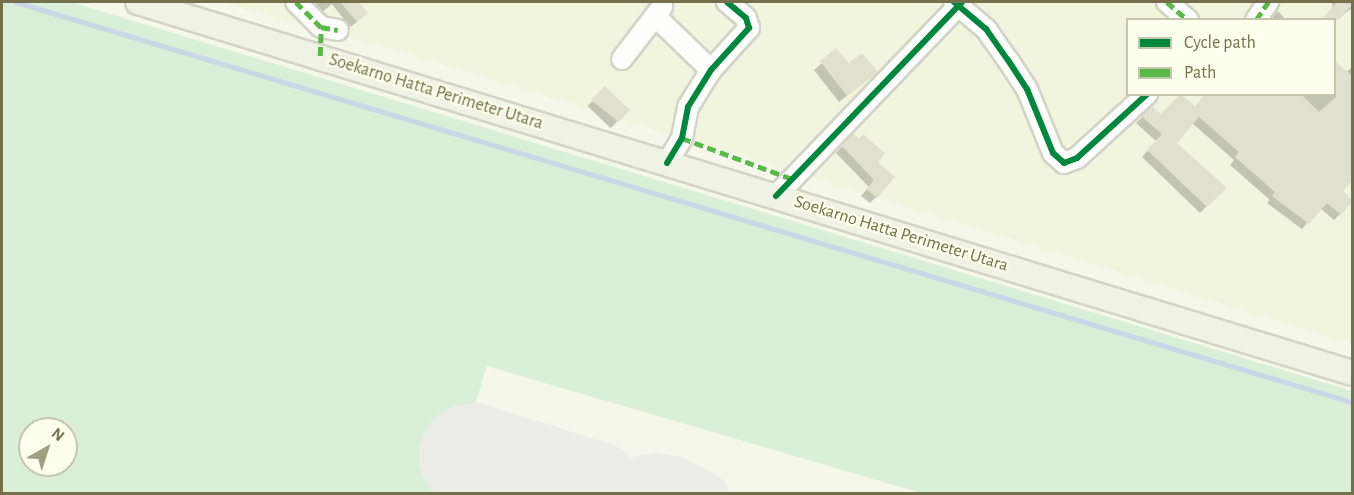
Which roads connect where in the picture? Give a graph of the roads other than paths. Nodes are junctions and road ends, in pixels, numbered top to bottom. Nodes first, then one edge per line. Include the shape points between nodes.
1 (138, 2) edge
2 (296, 2) edge
3 (727, 2) edge
4 (1167, 2) edge
5 (1268, 2) edge
6 (958, 3) edge
7 (1186, 18) edge
8 (1257, 18) edge
9 (320, 56) junction
10 (621, 59) dead end
11 (711, 70) junction
12 (1145, 96) edge
13 (667, 163) junction
14 (776, 196) junction
15 (1353, 373) edge

1 - 9 main road, Soekarno Hatta Perimeter Utara
2 - 9 street via 329,28
3 - 11 street via 746,18 749,28
4 - 7 street
5 - 8 street
6 - 12 street via 986,29 1008,60 1027,89 1053,153 1064,163 1077,158
6 - 14 street
9 - 13 main road, Soekarno Hatta Perimeter Utara
10 - 11 street via 658,11
11 - 13 street via 684,113 682,138
13 - 14 main road, Soekarno Hatta Perimeter Utara
14 - 15 main road, Soekarno Hatta Perimeter Utara

